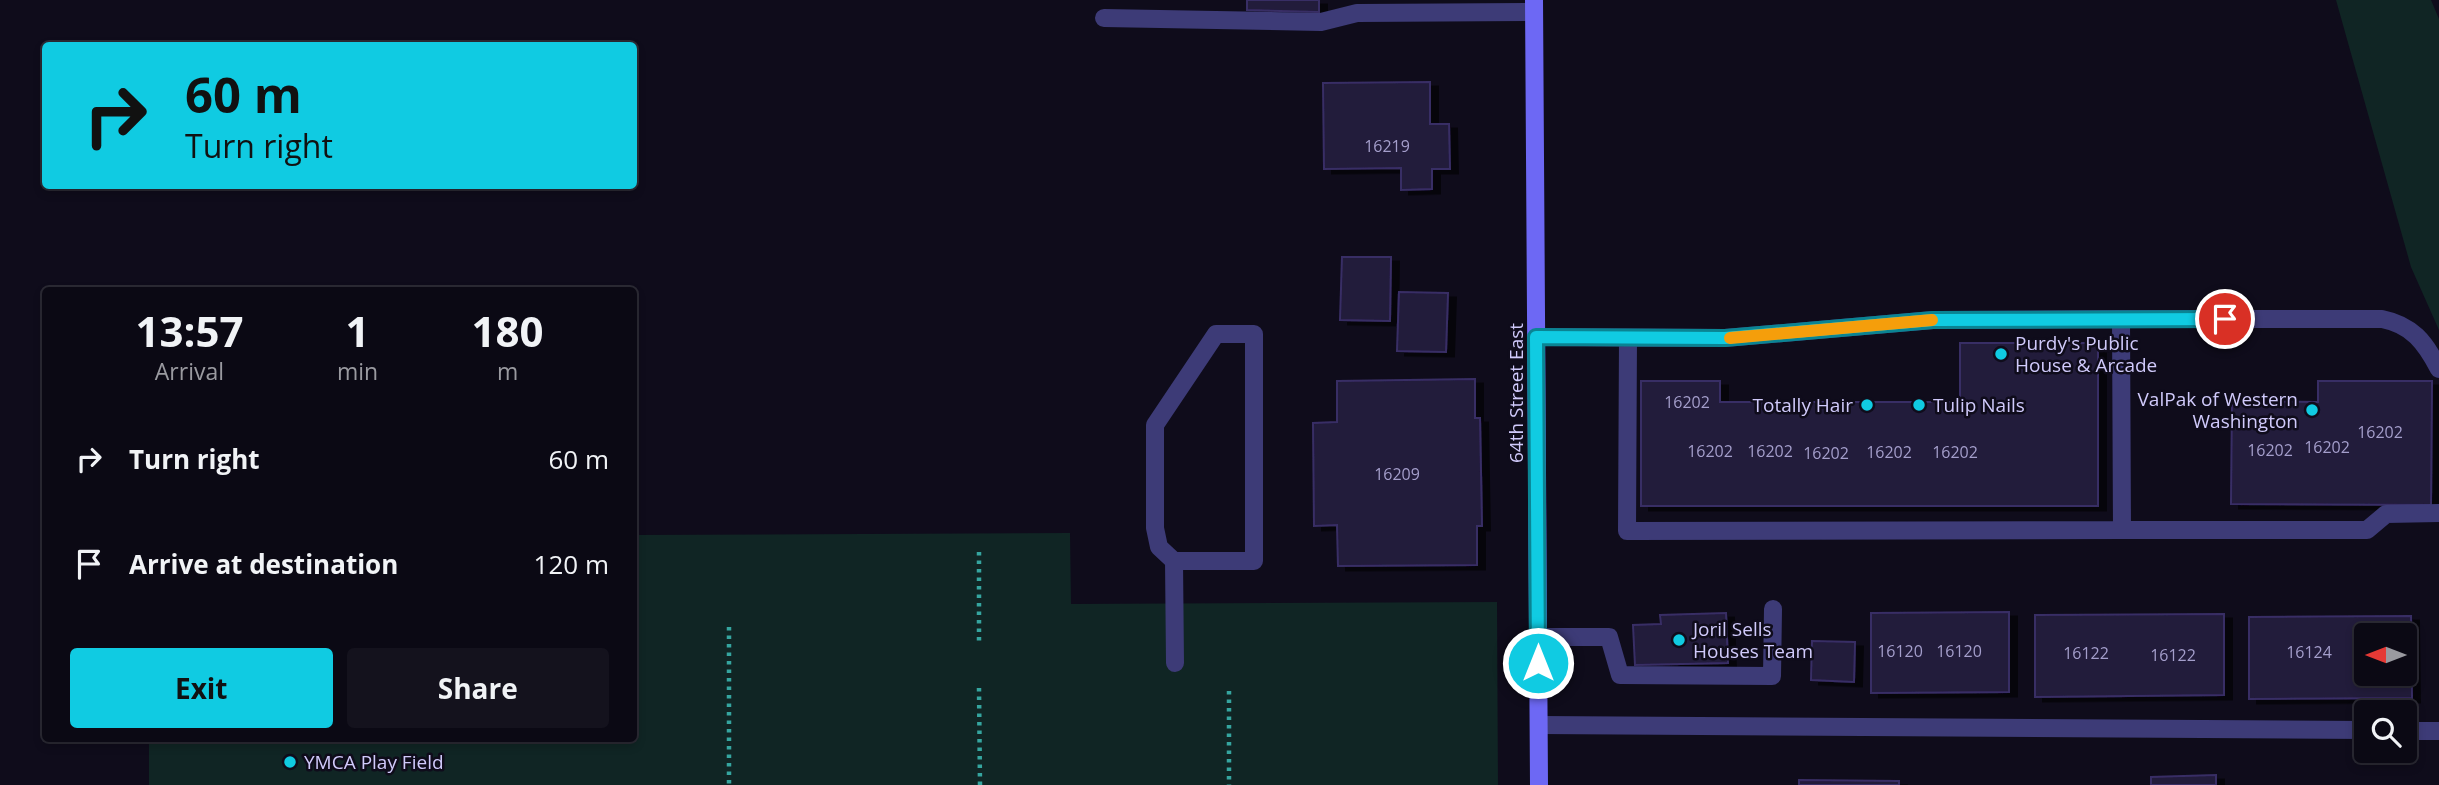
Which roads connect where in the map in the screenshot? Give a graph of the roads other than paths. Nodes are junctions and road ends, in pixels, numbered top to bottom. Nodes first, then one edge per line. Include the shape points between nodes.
1 (1534, 6) edge
2 (1104, 18) dead end
3 (2121, 319) junction
4 (1536, 337) junction
5 (1628, 338) junction
6 (2439, 369) edge
7 (2439, 513) edge
8 (2122, 530) junction
9 (1174, 561) junction
10 (1773, 609) dead end
11 (1538, 637) junction
12 (1175, 663) dead end
13 (1539, 725) junction
14 (2354, 730) edge
15 (2417, 731) edge
16 (2439, 731) edge
17 (1539, 785) edge

1 - 2 street via 1357,13 1321,22
1 - 4 street, 64th Street East
3 - 5 street via 1933,320 1725,338
3 - 6 street via 2382,319 2400,323 2420,338
3 - 8 street
4 - 5 street
4 - 11 street, 64th Street East
5 - 8 street via 1627,531
7 - 8 street via 2386,514 2367,530
9 - 9 street via 1159,547 1155,528 1155,425 1216,334 1254,334 1254,561
9 - 12 street
10 - 11 street via 1772,676 1620,675 1609,637
11 - 13 street, 64th Street East
13 - 14 street
13 - 17 street, 64th Street East
15 - 16 street

